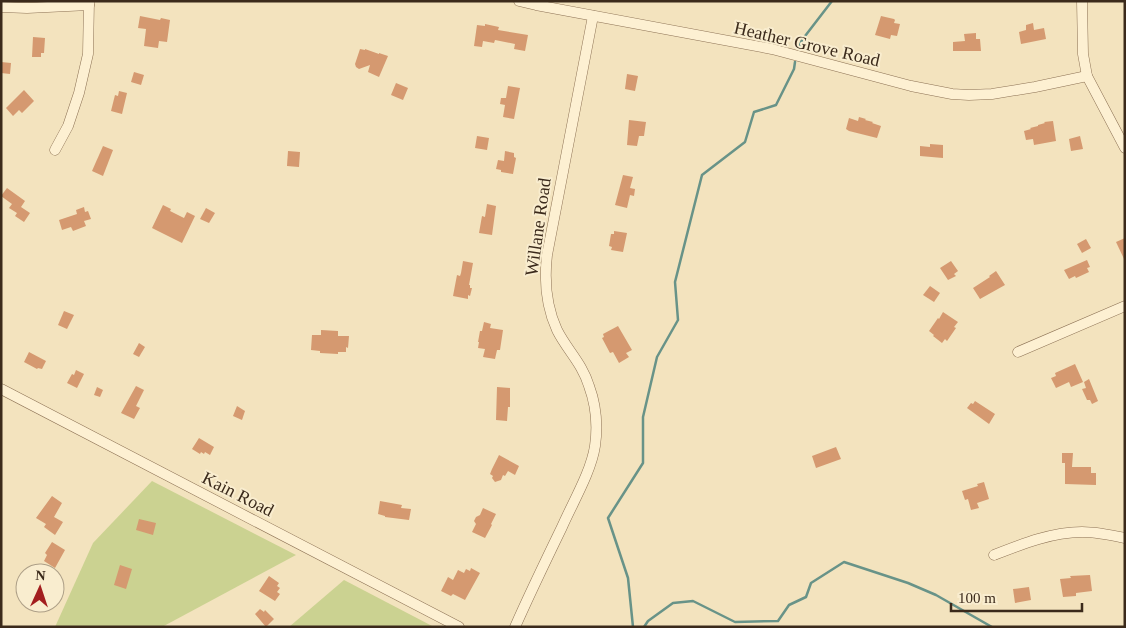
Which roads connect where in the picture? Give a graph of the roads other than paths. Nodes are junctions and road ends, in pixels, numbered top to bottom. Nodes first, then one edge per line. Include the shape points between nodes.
1 (520, 1) edge
2 (1082, 1) edge
3 (89, 3) edge
4 (1, 6) edge
5 (592, 16) junction
6 (1087, 76) junction
7 (1125, 148) edge
8 (55, 150) dead end
9 (1125, 306) edge
10 (1018, 352) dead end
11 (1, 389) edge
12 (1125, 538) edge
13 (994, 554) dead end
14 (459, 627) edge
15 (515, 627) edge

1 - 5 street, Heather Grove Road
2 - 6 street via 1083,54
3 - 4 street
3 - 8 street via 88,54 79,93 68,126
5 - 6 street, Heather Grove Road via 772,50 952,94 992,94
5 - 15 street, Willane Road via 547,255 545,286 558,330 583,369 589,386 596,414 596,440 578,492
6 - 7 street
9 - 10 street
11 - 14 street, Kain Road
12 - 13 street via 1073,532 1034,540

